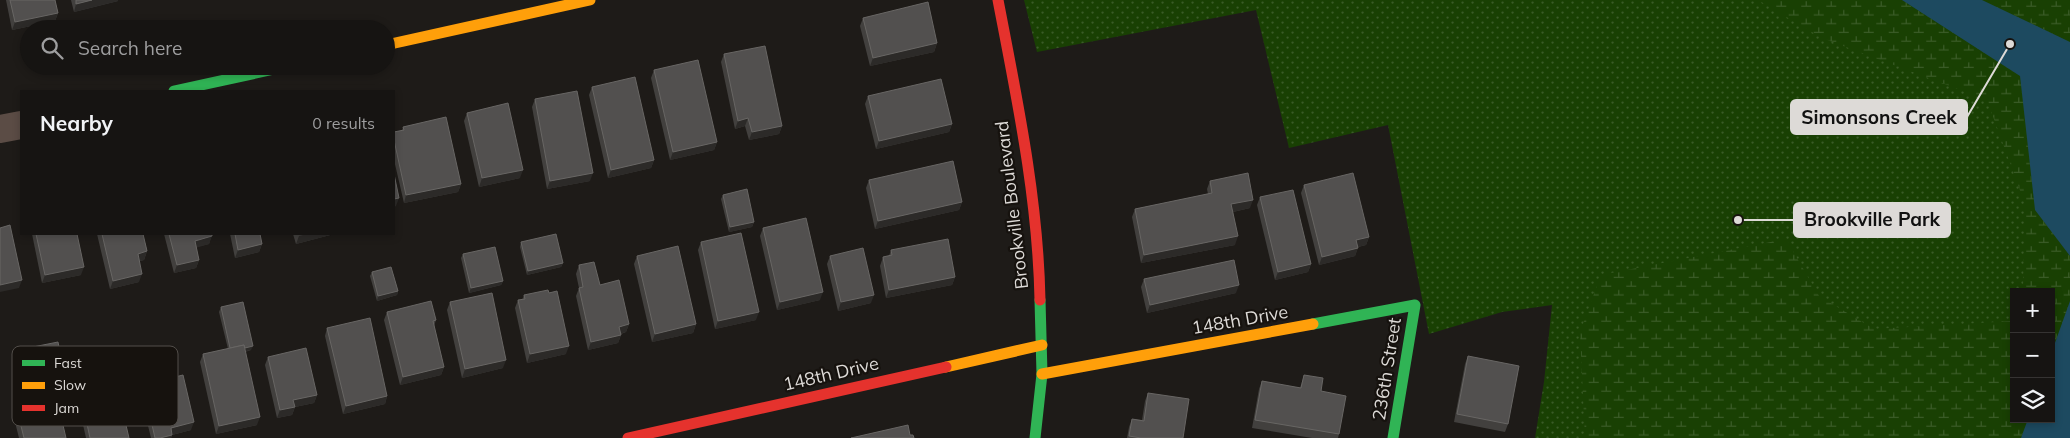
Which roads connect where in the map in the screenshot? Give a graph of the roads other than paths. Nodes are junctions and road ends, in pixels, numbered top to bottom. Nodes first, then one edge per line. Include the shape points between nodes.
1 (590, 0) edge
2 (998, 0) edge
3 (395, 43) edge
4 (247, 75) edge
5 (179, 90) edge
6 (20, 125) edge
7 (0, 129) edge
8 (1415, 305) joint
9 (1042, 345) junction
10 (1042, 374) junction
11 (628, 438) edge
12 (1035, 438) edge
13 (1394, 438) edge

1 - 3 street
2 - 9 street, Brookville Boulevard via 1026,146 1039,252
4 - 5 street
6 - 7 street
8 - 10 street, 148th Drive
8 - 13 street, 236th Street
9 - 10 street, Brookville Boulevard
9 - 11 street, 148th Drive
10 - 12 street, Brookville Boulevard

